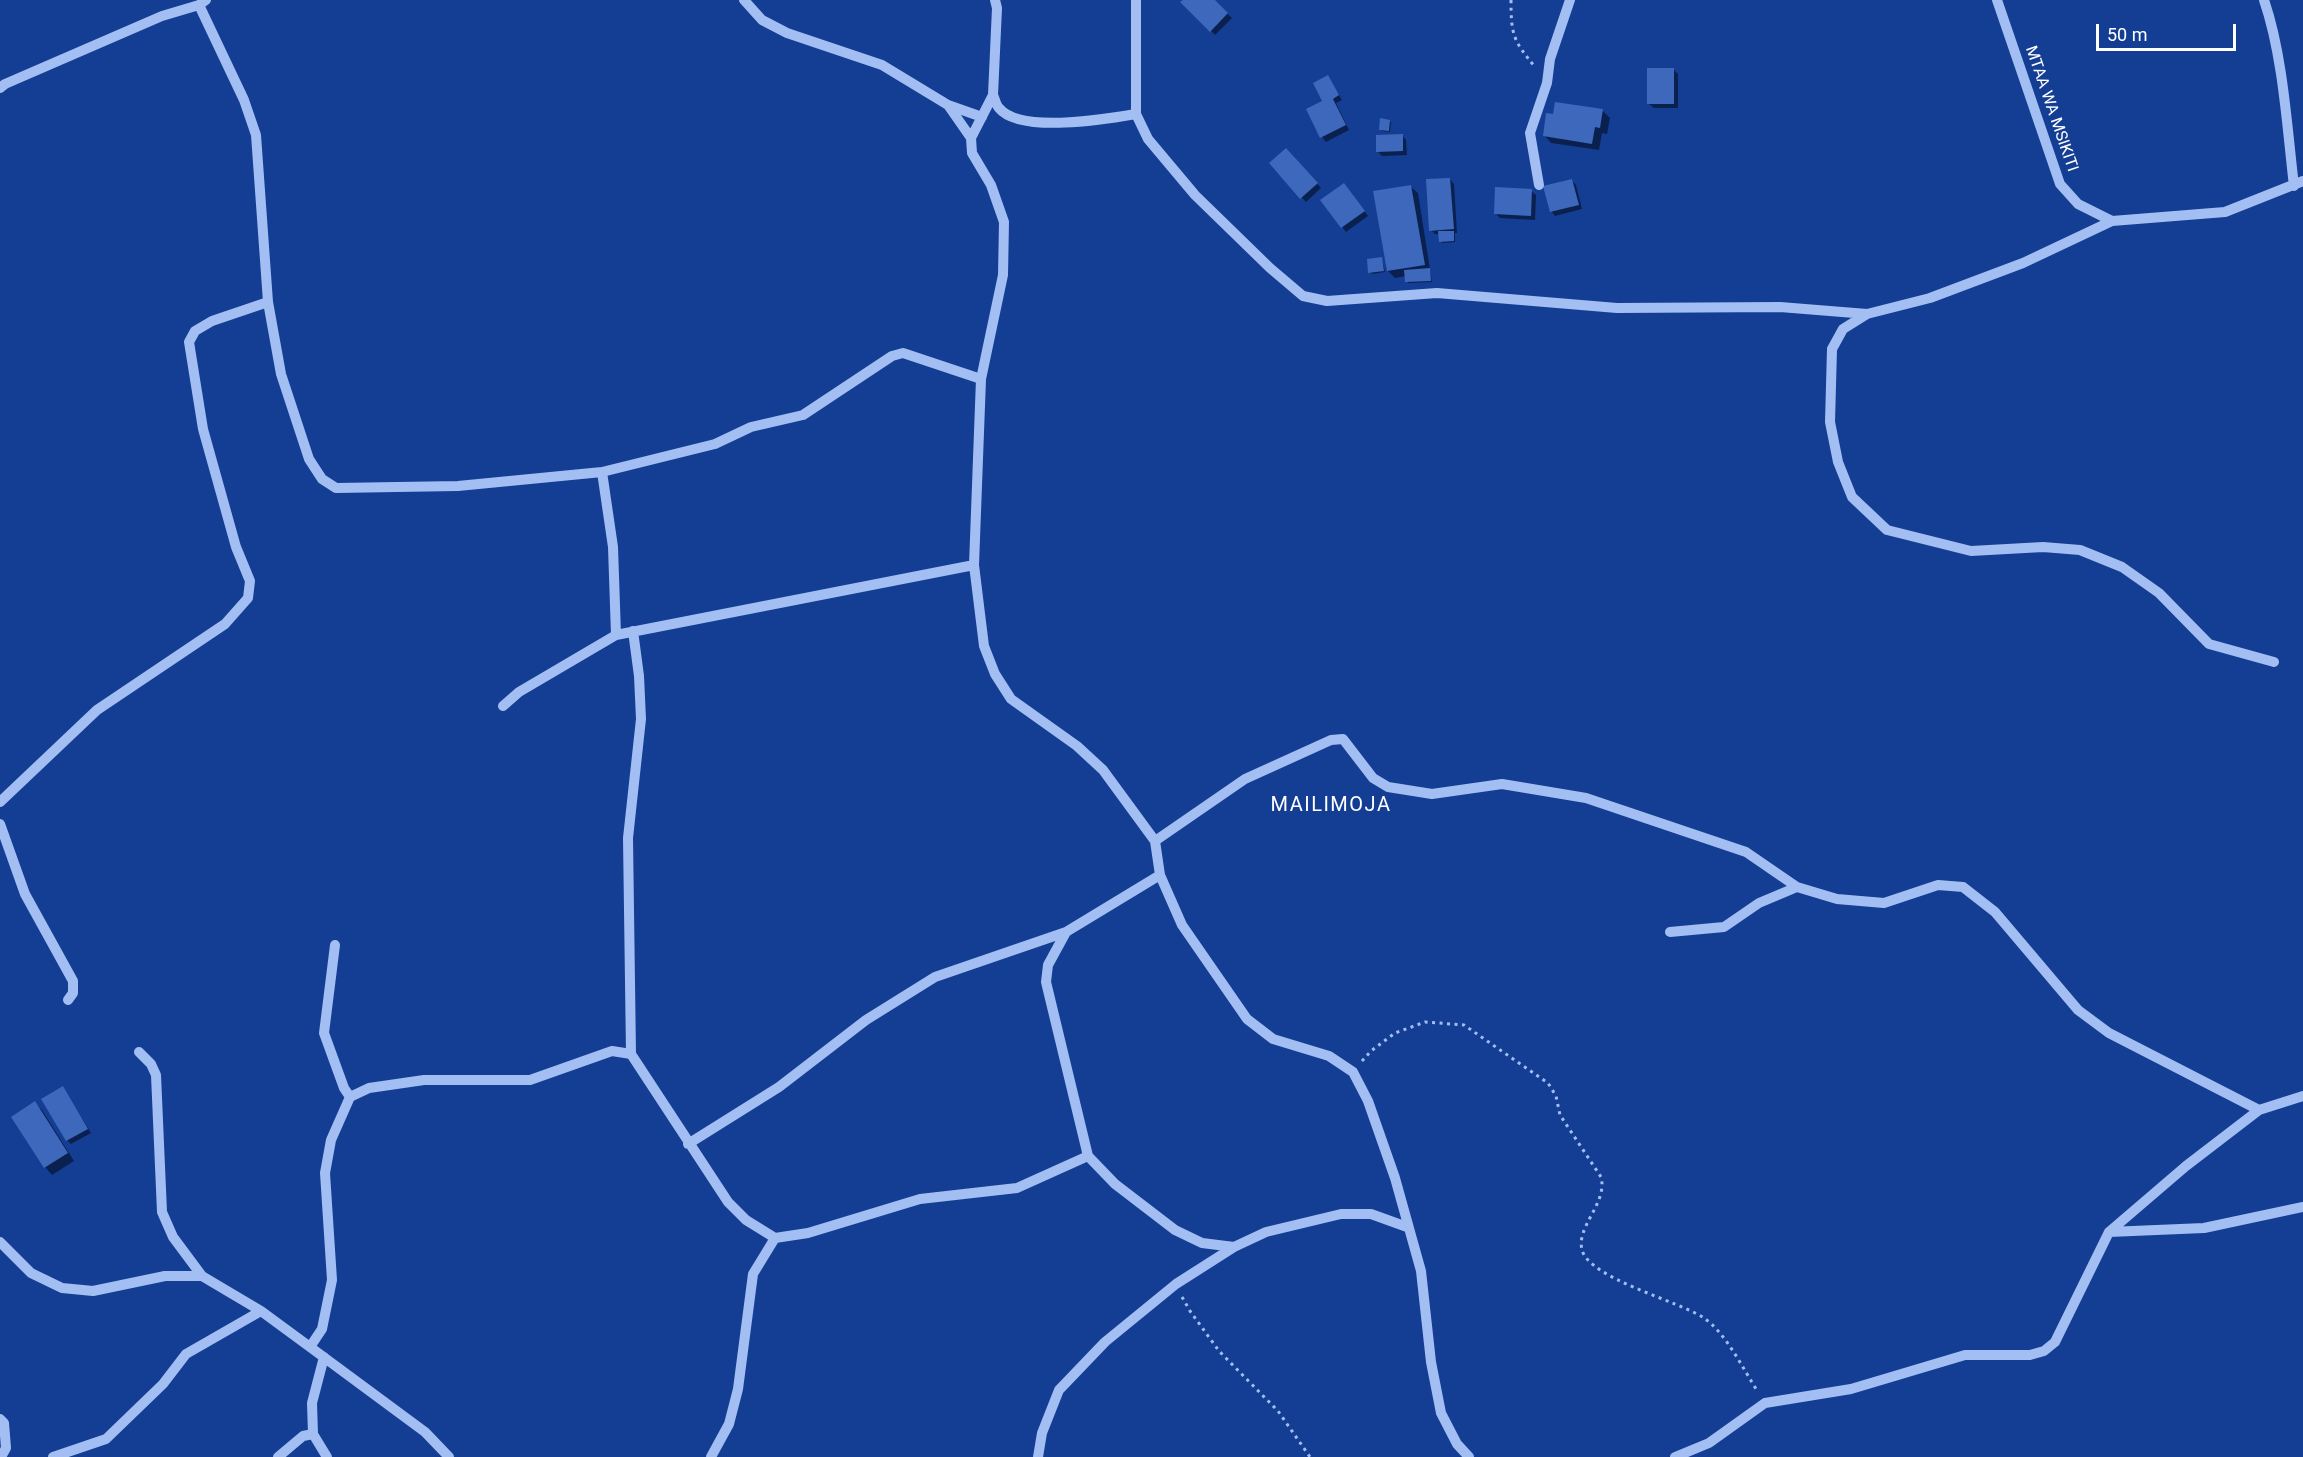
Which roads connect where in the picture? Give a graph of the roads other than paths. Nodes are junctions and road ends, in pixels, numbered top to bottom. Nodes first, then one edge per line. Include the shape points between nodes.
1 (744, 0) edge
2 (995, 0) edge
3 (1136, 0) edge
4 (1570, 0) edge
5 (1997, 0) edge
6 (2264, 0) edge
7 (202, 2) edge
8 (0, 88) edge
9 (993, 96) junction
10 (948, 105) junction
11 (1136, 114) junction
12 (982, 117) junction
13 (971, 138) junction
14 (2298, 184) edge
15 (1539, 185) dead end
16 (2112, 221) junction
17 (268, 302) junction
18 (1867, 314) junction
19 (981, 379) junction
20 (602, 472) junction
21 (974, 565) junction
22 (633, 631) junction
23 (616, 635) junction
24 (2274, 662) dead end
25 (503, 706) dead end
26 (1, 798) edge
27 (0, 824) edge
28 (1155, 841) junction
29 (1160, 875) junction
30 (1797, 887) junction
31 (1066, 932) junction
32 (1670, 932) dead end
33 (335, 945) dead end
34 (68, 1000) dead end
35 (139, 1053) dead end
36 (632, 1054) junction
37 (2303, 1096) edge
38 (350, 1097) junction
39 (2259, 1110) junction
40 (688, 1144) junction
41 (1088, 1156) junction
42 (2303, 1207) edge
43 (1407, 1227) junction
44 (2109, 1232) junction
45 (775, 1238) junction
46 (0, 1242) edge
47 (1234, 1247) junction
48 (202, 1276) junction
49 (261, 1311) junction
50 (310, 1347) junction
51 (324, 1357) junction
52 (0, 1419) edge
53 (313, 1434) junction
54 (1, 1457) edge
55 (53, 1457) edge
56 (278, 1457) edge
57 (327, 1457) edge
58 (449, 1457) edge
59 (711, 1457) edge
60 (1038, 1457) edge
61 (1469, 1457) edge
62 (1675, 1457) edge

1 - 10 street via 762,20 787,33 882,65
2 - 9 street
3 - 11 street
4 - 15 street via 1530,133
5 - 16 street, MTAA WA MSIKITI via 2060,183 2078,204
6 - 14 street
7 - 8 street
7 - 17 street via 256,135
9 - 11 street via 999,108 1011,117 1029,122 1089,122
9 - 12 street
10 - 12 street
10 - 13 street
11 - 18 street via 1148,139 1195,195 1303,296 1327,301 1437,292 1617,308 1780,307
12 - 13 street
13 - 19 street via 972,153 991,185 1004,222 1003,275
14 - 16 street via 2225,212
16 - 18 street via 2023,263 1930,298
17 - 20 street via 281,374 309,459 322,479 336,488 459,486
17 - 26 street via 212,321 195,331 189,342 203,429 236,547 250,582 248,598 225,624 97,710
18 - 24 street via 1843,329 1832,349 1830,422 1838,462 1852,497 1887,530 1971,551 2043,547 2080,550 2122,567 2159,593 2209,644
19 - 20 street via 903,353 892,356 803,415 751,427 715,444
19 - 21 street
20 - 23 street via 613,548
21 - 22 street
21 - 28 street via 984,646 1011,699 1077,746 1103,770
22 - 23 street
22 - 36 street via 641,719 628,838
23 - 25 street via 519,692
27 - 34 street via 25,894 73,981 73,993
28 - 29 street
28 - 30 street via 1245,779 1331,740 1343,739 1373,778 1388,787 1432,794 1502,784 1586,798 1746,852
29 - 31 street
29 - 43 street via 1182,925 1247,1019 1273,1039 1329,1056 1353,1072 1368,1101 1395,1178
30 - 32 street via 1759,903 1724,927
30 - 39 street via 1837,899 1884,903 1938,885 1964,887 1995,912 2078,1010 2109,1033
31 - 40 street via 935,977 866,1020 779,1088
31 - 41 street via 1048,965 1046,982
33 - 38 street via 324,1033
35 - 48 street via 151,1064 156,1076 162,1212 173,1237
36 - 38 street via 612,1051 530,1080 424,1080 369,1088
36 - 40 street
37 - 39 street
38 - 50 street via 331,1140 325,1173 332,1280 322,1329
39 - 44 street
40 - 45 street via 728,1202 746,1220
41 - 45 street via 1017,1188 920,1199 808,1233
41 - 47 street via 1115,1184 1175,1230 1202,1243
42 - 44 street via 2204,1228
43 - 47 street via 1371,1214 1341,1214 1266,1232
43 - 61 street via 1421,1271 1431,1362 1442,1413 1457,1444
44 - 62 street via 2055,1342 2044,1351 2030,1355 1965,1355 1851,1389 1765,1403 1709,1443
45 - 59 street via 753,1274 738,1389 729,1424
46 - 48 street via 31,1273 62,1288 93,1291 165,1276
47 - 60 street via 1176,1284 1105,1342 1059,1390 1042,1433
48 - 49 street
49 - 50 street
49 - 55 street via 186,1354 163,1384 106,1439
50 - 51 street
51 - 53 street via 312,1403
51 - 58 street via 425,1432
52 - 54 street via 4,1423 6,1448
53 - 56 street via 303,1436
53 - 57 street

